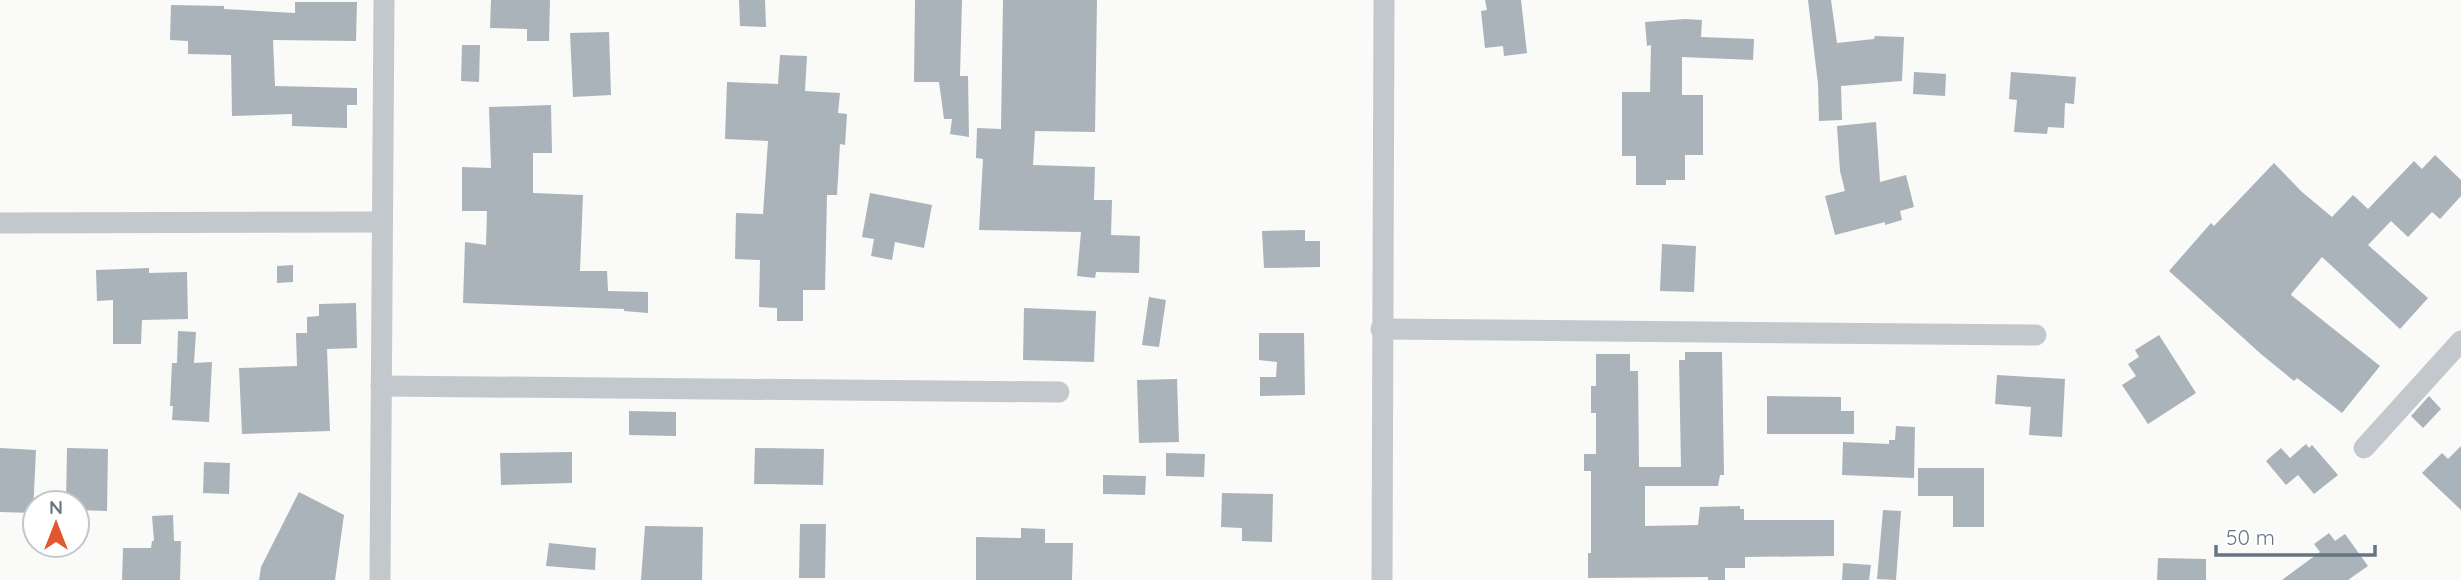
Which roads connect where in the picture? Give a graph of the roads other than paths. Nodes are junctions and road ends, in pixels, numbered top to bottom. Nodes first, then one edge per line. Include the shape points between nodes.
1 (384, 0) edge
2 (1384, 0) edge
3 (382, 222) junction
4 (0, 223) edge
5 (1381, 329) junction
6 (2036, 335) dead end
7 (2461, 341) edge
8 (381, 386) junction
9 (1059, 392) dead end
10 (2364, 448) dead end
11 (380, 580) edge
12 (1382, 580) edge

1 - 3 street
2 - 5 street
3 - 4 street
3 - 8 street
5 - 6 street
5 - 12 street
7 - 10 street
8 - 9 street
8 - 11 street

